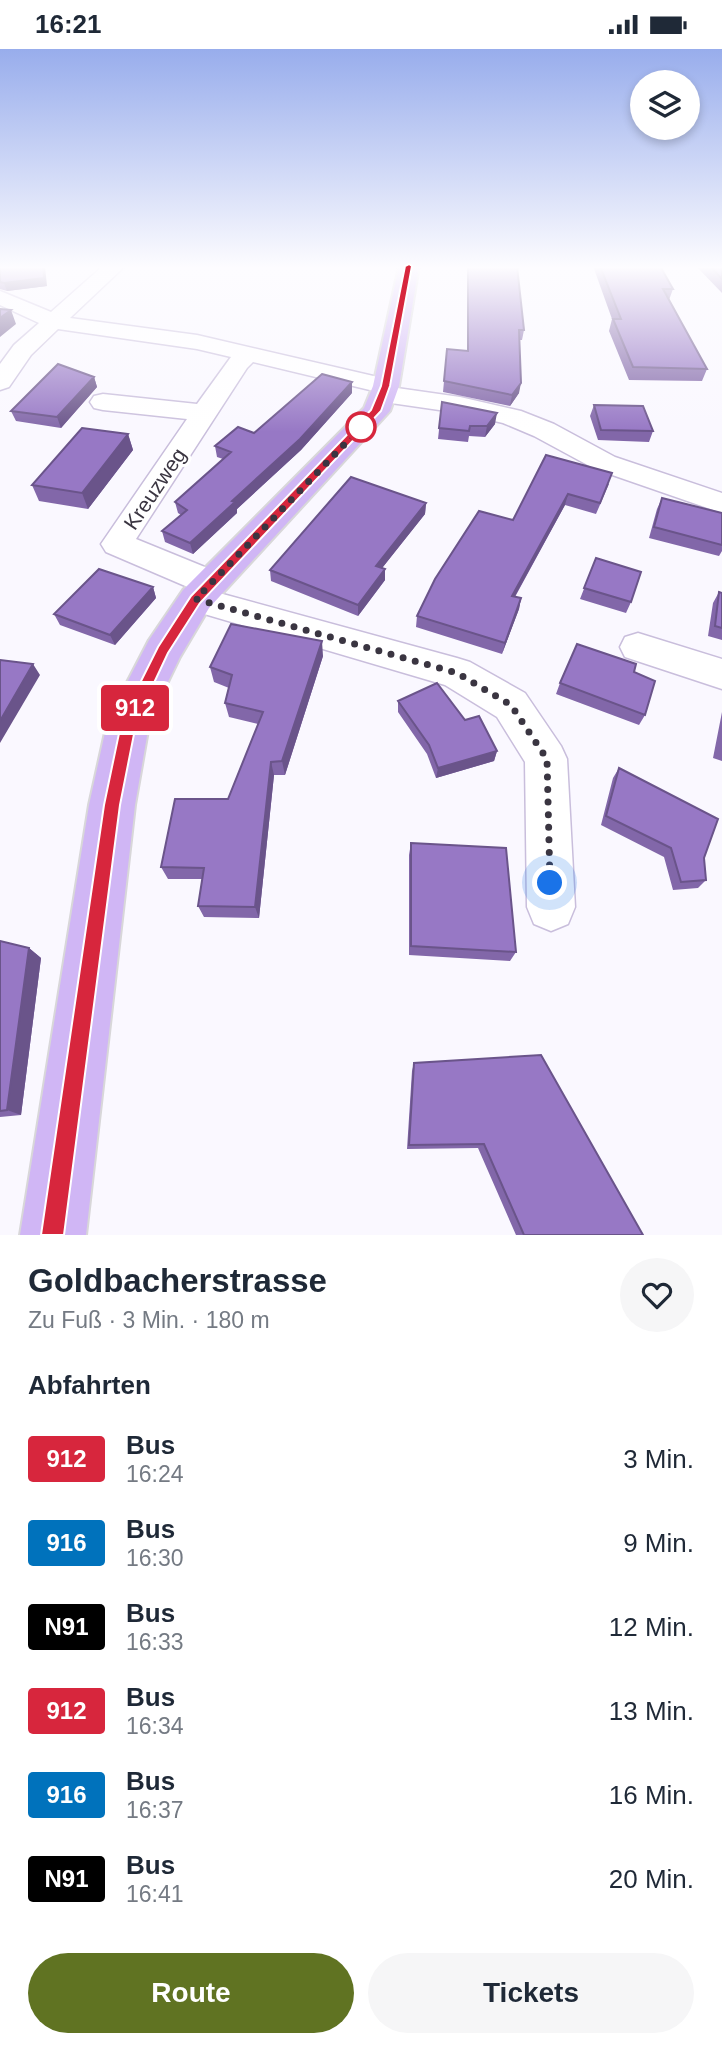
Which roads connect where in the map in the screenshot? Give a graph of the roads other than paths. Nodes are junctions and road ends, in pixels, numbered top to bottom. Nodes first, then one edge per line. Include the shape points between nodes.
1 (56, 321) edge
2 (57, 321) edge
3 (398, 321) edge
4 (250, 353) junction
5 (0, 381) edge
6 (385, 390) junction
7 (103, 402) dead end
8 (205, 413) junction
9 (722, 503) edge
10 (203, 591) junction
11 (638, 647) dead end
12 (722, 674) edge
13 (551, 907) dead end
14 (53, 1235) edge

1 - 5 street via 22,350
2 - 4 street
3 - 6 main road
4 - 6 street
4 - 8 street, Kreuzweg via 238,363
6 - 9 street via 512,417 605,463
6 - 10 main road via 369,419
7 - 8 street
8 - 10 street, Kreuzweg via 117,544
10 - 13 street via 457,673 511,705 547,759
10 - 14 main road via 163,651 129,719 112,805
11 - 12 street

